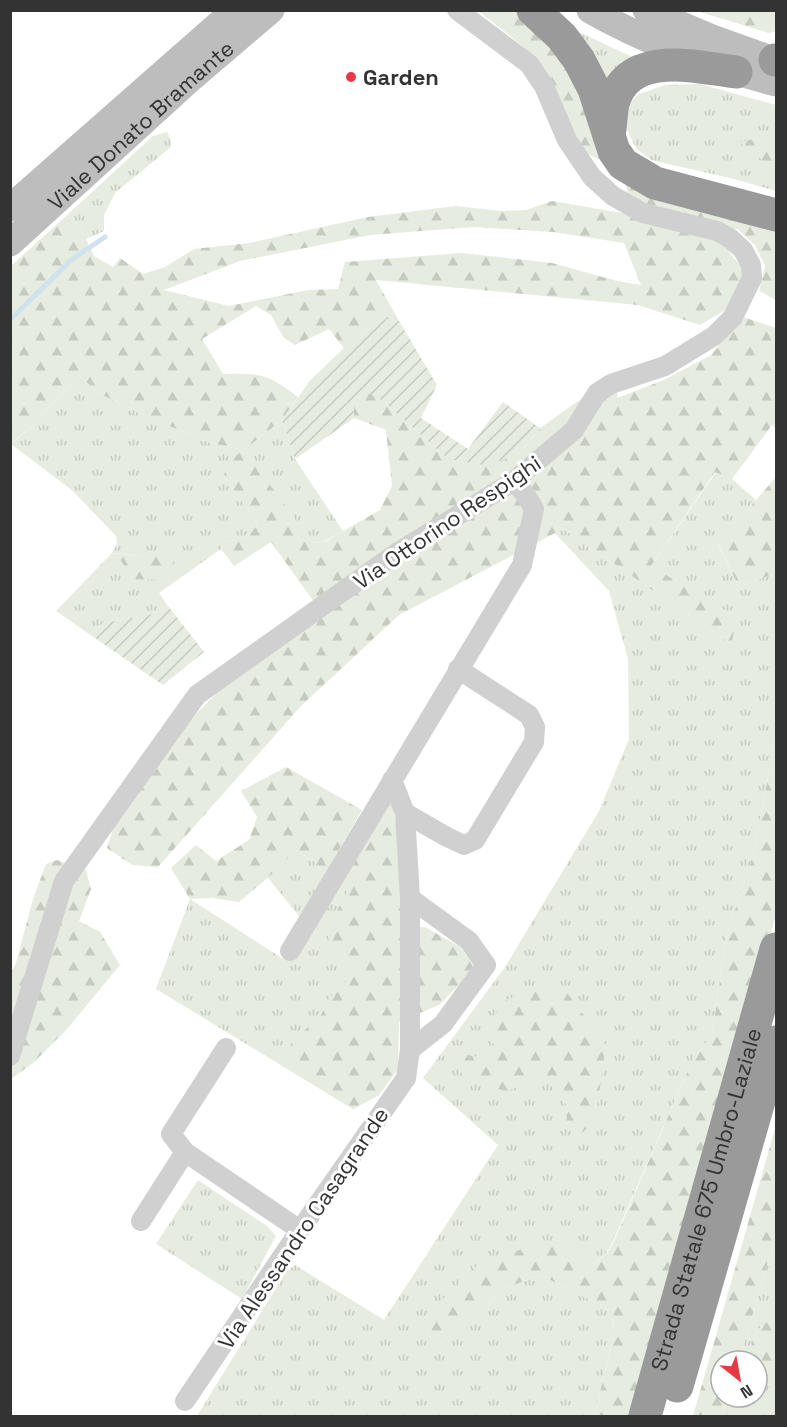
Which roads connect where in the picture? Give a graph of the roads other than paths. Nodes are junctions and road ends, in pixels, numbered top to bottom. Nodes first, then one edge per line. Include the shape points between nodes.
1 (235, 10) edge
2 (271, 10) edge
3 (457, 10) edge
4 (533, 10) edge
5 (590, 10) edge
6 (646, 10) edge
7 (776, 66) edge
8 (736, 72) junction
9 (609, 137) junction
10 (10, 208) edge
11 (777, 215) edge
12 (10, 243) edge
13 (514, 482) junction
14 (458, 669) junction
15 (392, 780) junction
16 (405, 813) junction
17 (410, 898) junction
18 (777, 949) edge
19 (290, 951) dead end
20 (777, 1042) edge
21 (226, 1048) dead end
22 (410, 1050) junction
23 (10, 1056) edge
24 (185, 1152) junction
25 (141, 1221) dead end
26 (300, 1230) junction
27 (185, 1401) dead end
28 (645, 1416) edge
29 (668, 1416) edge

1 - 10 main road, Viale Donato Bramante
2 - 12 main road, Viale Donato Bramante
3 - 13 street, Via Ottorino Respighi via 529,64 544,86 567,140 592,177 613,196 643,213 717,231 743,250 751,265 752,278 733,317 714,336 665,366 597,393 574,430
4 - 9 highway via 562,37 579,60 594,89
5 - 8 main road via 619,27
6 - 7 main road
7 - 8 main road
8 - 9 highway via 656,65 638,71 623,84 614,102
9 - 11 highway via 623,165 655,183
13 - 14 street via 534,508 522,565
13 - 23 street, Via Ottorino Respighi via 398,552 197,695 64,881
14 - 15 street
14 - 16 street via 529,715 535,727 534,742 476,840 464,845
15 - 16 street, Via Alessandro Casagrande
15 - 19 street
16 - 17 street, Via Alessandro Casagrande
17 - 22 street, Via Alessandro Casagrande
17 - 22 street via 469,941 486,965 443,1024
18 - 28 highway, Strada Statale 675 Umbro-Laziale
20 - 29 highway, Strada Statale 675 Umbro-Laziale
21 - 24 street via 171,1134
22 - 26 street, Via Alessandro Casagrande via 406,1078
24 - 25 street
24 - 26 street
26 - 27 street, Via Alessandro Casagrande

